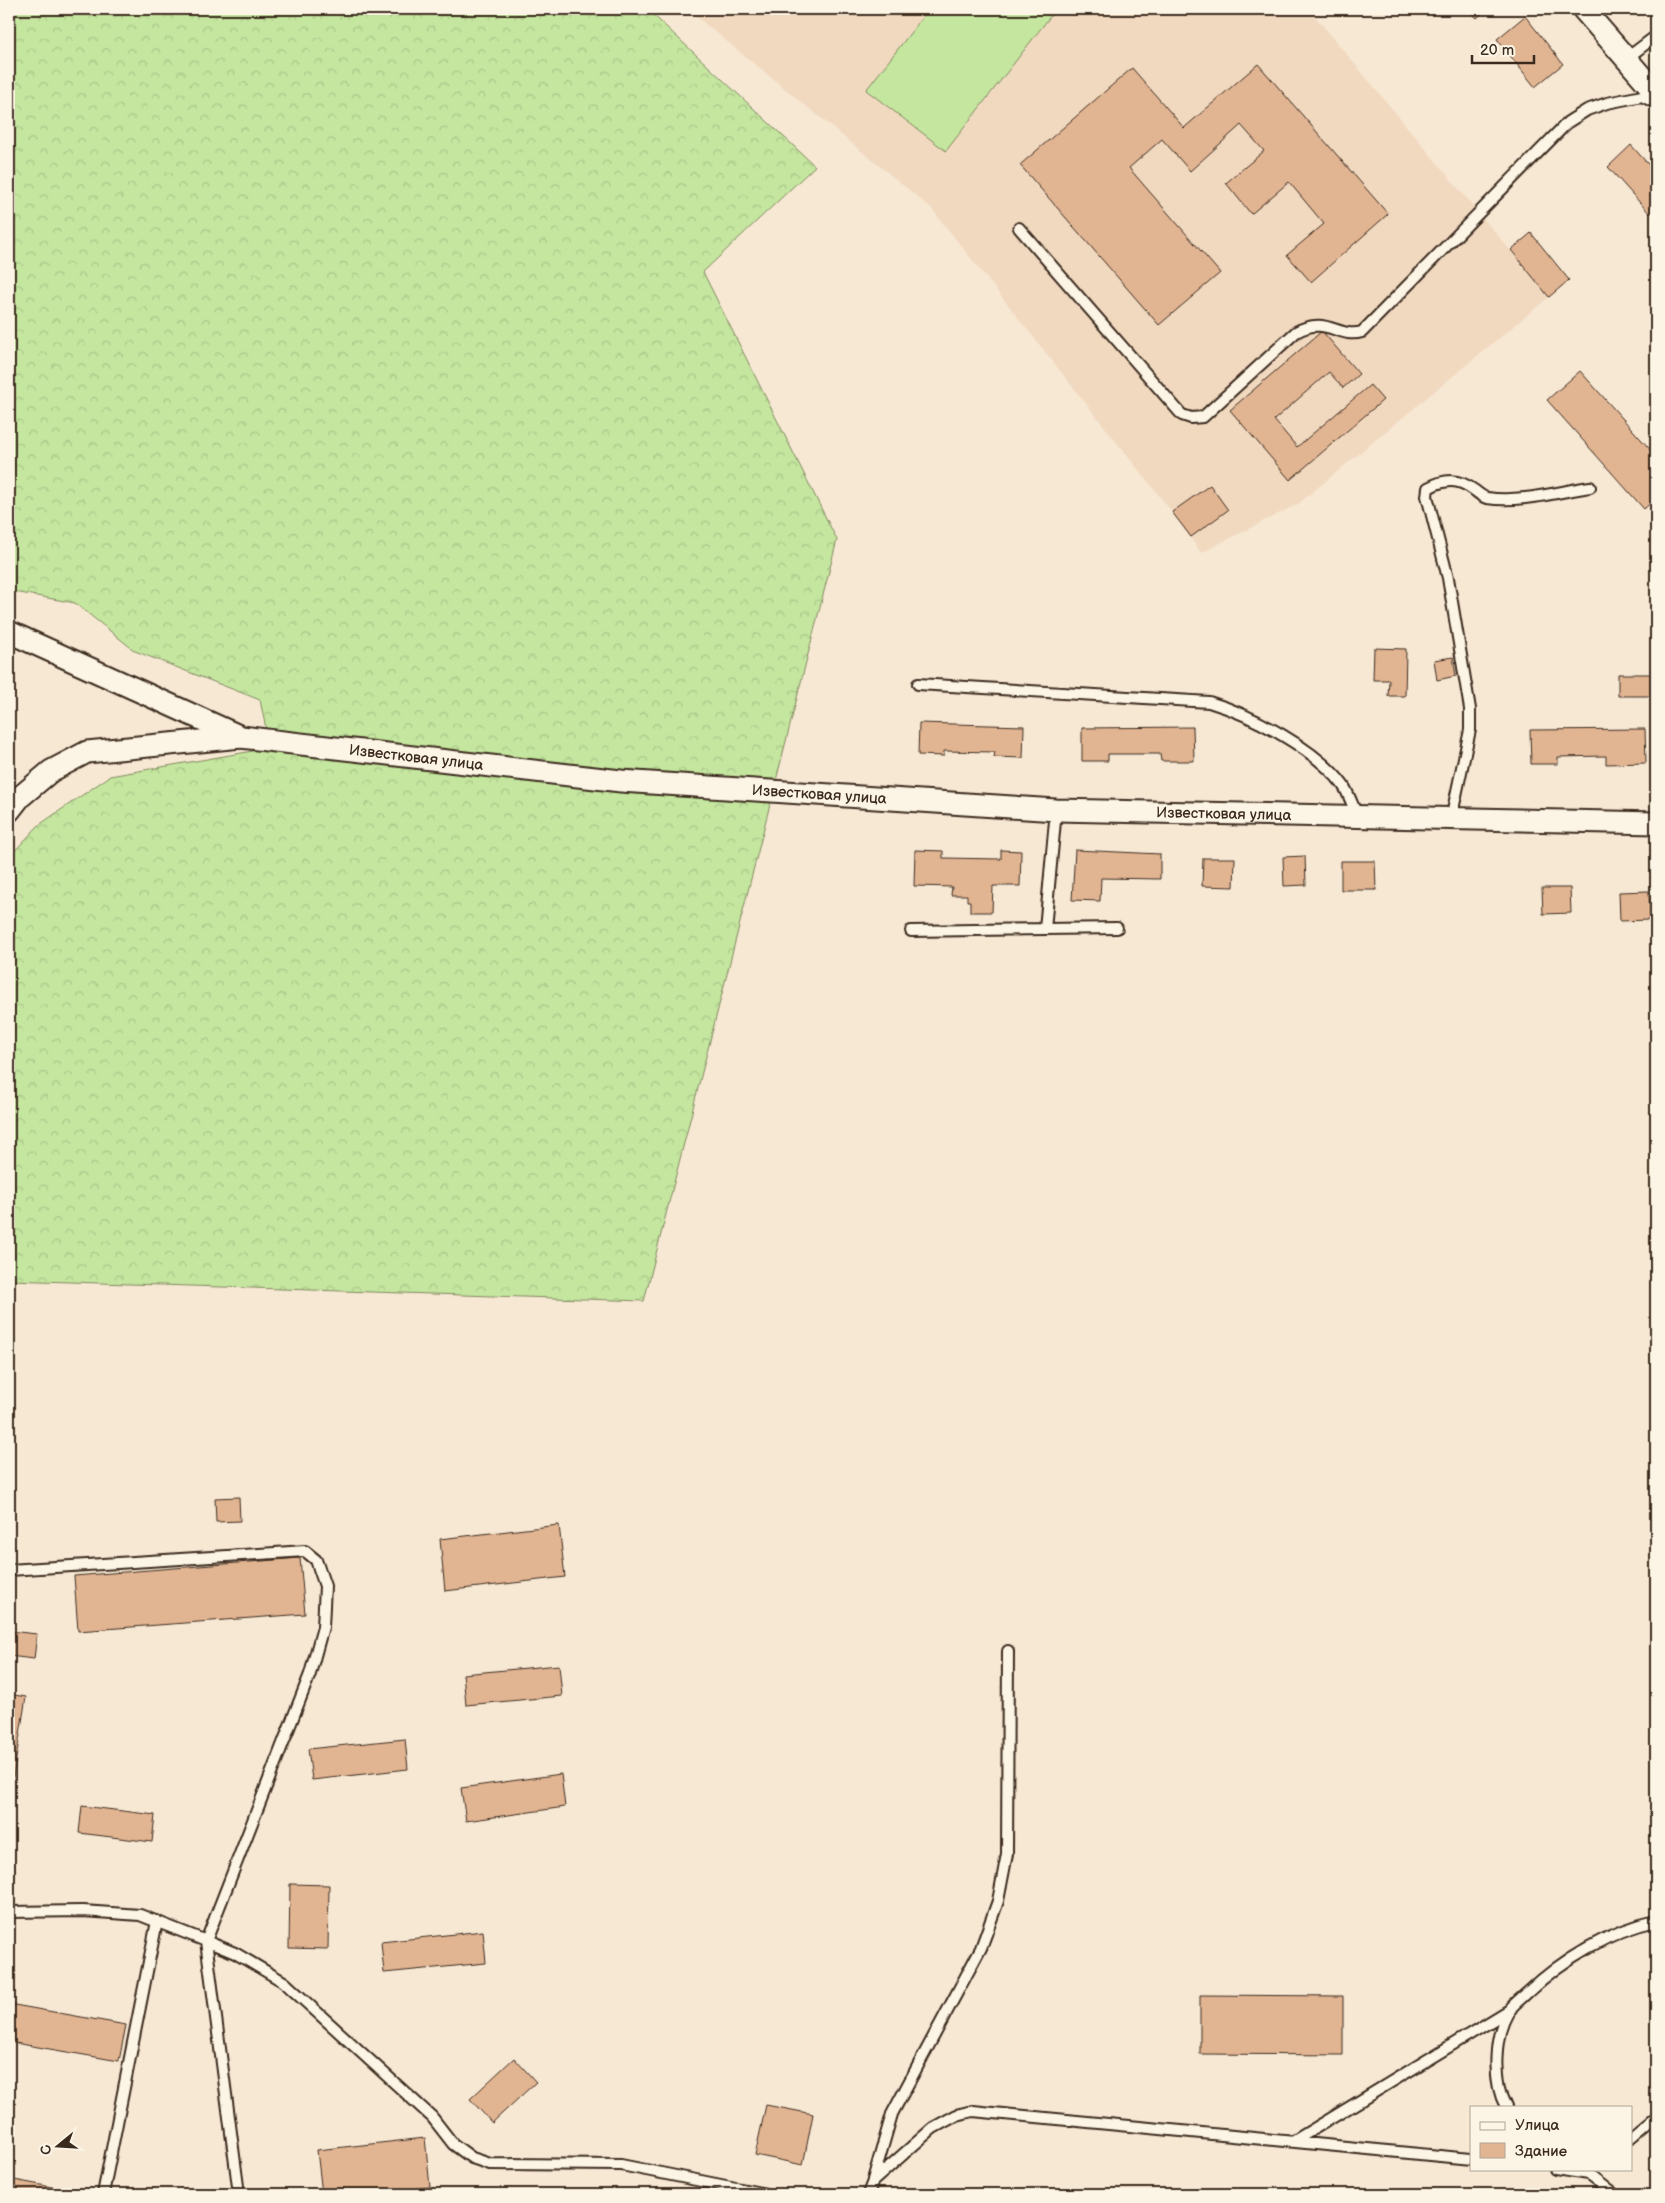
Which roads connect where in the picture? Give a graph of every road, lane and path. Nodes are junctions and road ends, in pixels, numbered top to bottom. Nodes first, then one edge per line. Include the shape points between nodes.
1 (1583, 9) edge
2 (1656, 36) edge
3 (1627, 58) junction
4 (1656, 93) edge
5 (1656, 103) edge
6 (1020, 228) dead end
7 (1590, 488) dead end
8 (9, 632) edge
9 (918, 684) dead end
10 (241, 737) junction
11 (1056, 810) junction
12 (9, 811) edge
13 (1358, 817) junction
14 (1452, 819) junction
15 (1656, 824) edge
16 (1117, 928) dead end
17 (1045, 929) junction
18 (911, 931) dead end
19 (9, 1570) edge
20 (1008, 1651) dead end
21 (9, 1912) edge
22 (157, 1921) junction
23 (1656, 1921) edge
24 (206, 1941) junction
25 (1511, 2009) junction
26 (1506, 2106) edge
27 (1656, 2118) edge
28 (1632, 2138) edge
29 (1294, 2141) junction
30 (1470, 2159) edge
31 (1572, 2170) edge
32 (1589, 2171) edge
33 (873, 2181) junction
34 (103, 2194) edge
35 (239, 2194) edge
36 (766, 2194) edge
37 (868, 2194) edge
38 (1615, 2194) edge

1 - 3 street
2 - 3 lane
3 - 4 street
5 - 6 lane via 1642,96 1607,103 1568,122 1362,332 1355,334 1320,324 1305,327 1203,417 1182,415
7 - 14 lane via 1512,499 1484,498 1464,483 1453,480 1441,481 1428,488 1427,496 1448,578 1470,709 1470,730
8 - 10 street, Известковая улица
9 - 13 lane via 1209,702 1229,708 1320,760 1344,786
10 - 11 street, Известковая улица via 621,781
10 - 12 street via 87,752 51,771 20,797
11 - 13 street, Известковая улица
11 - 17 lane
13 - 14 street, Известковая улица
14 - 15 street, Известковая улица
16 - 17 lane
17 - 18 lane
19 - 24 lane via 305,1551 316,1560 325,1586 322,1627 310,1674
20 - 33 lane via 1008,1854 998,1901 981,1948 892,2114
21 - 22 lane via 83,1911 140,1915
22 - 24 lane
22 - 34 lane
23 - 25 lane via 1638,1925 1577,1953 1542,1978
24 - 35 lane
24 - 36 lane via 235,1953 284,1982 432,2117 453,2144 472,2158 490,2164 620,2165
25 - 26 lane via 1498,2039 1497,2073
25 - 29 lane
27 - 28 lane
29 - 30 lane
29 - 33 lane via 973,2111 932,2128
31 - 32 lane
32 - 38 lane
33 - 37 lane

